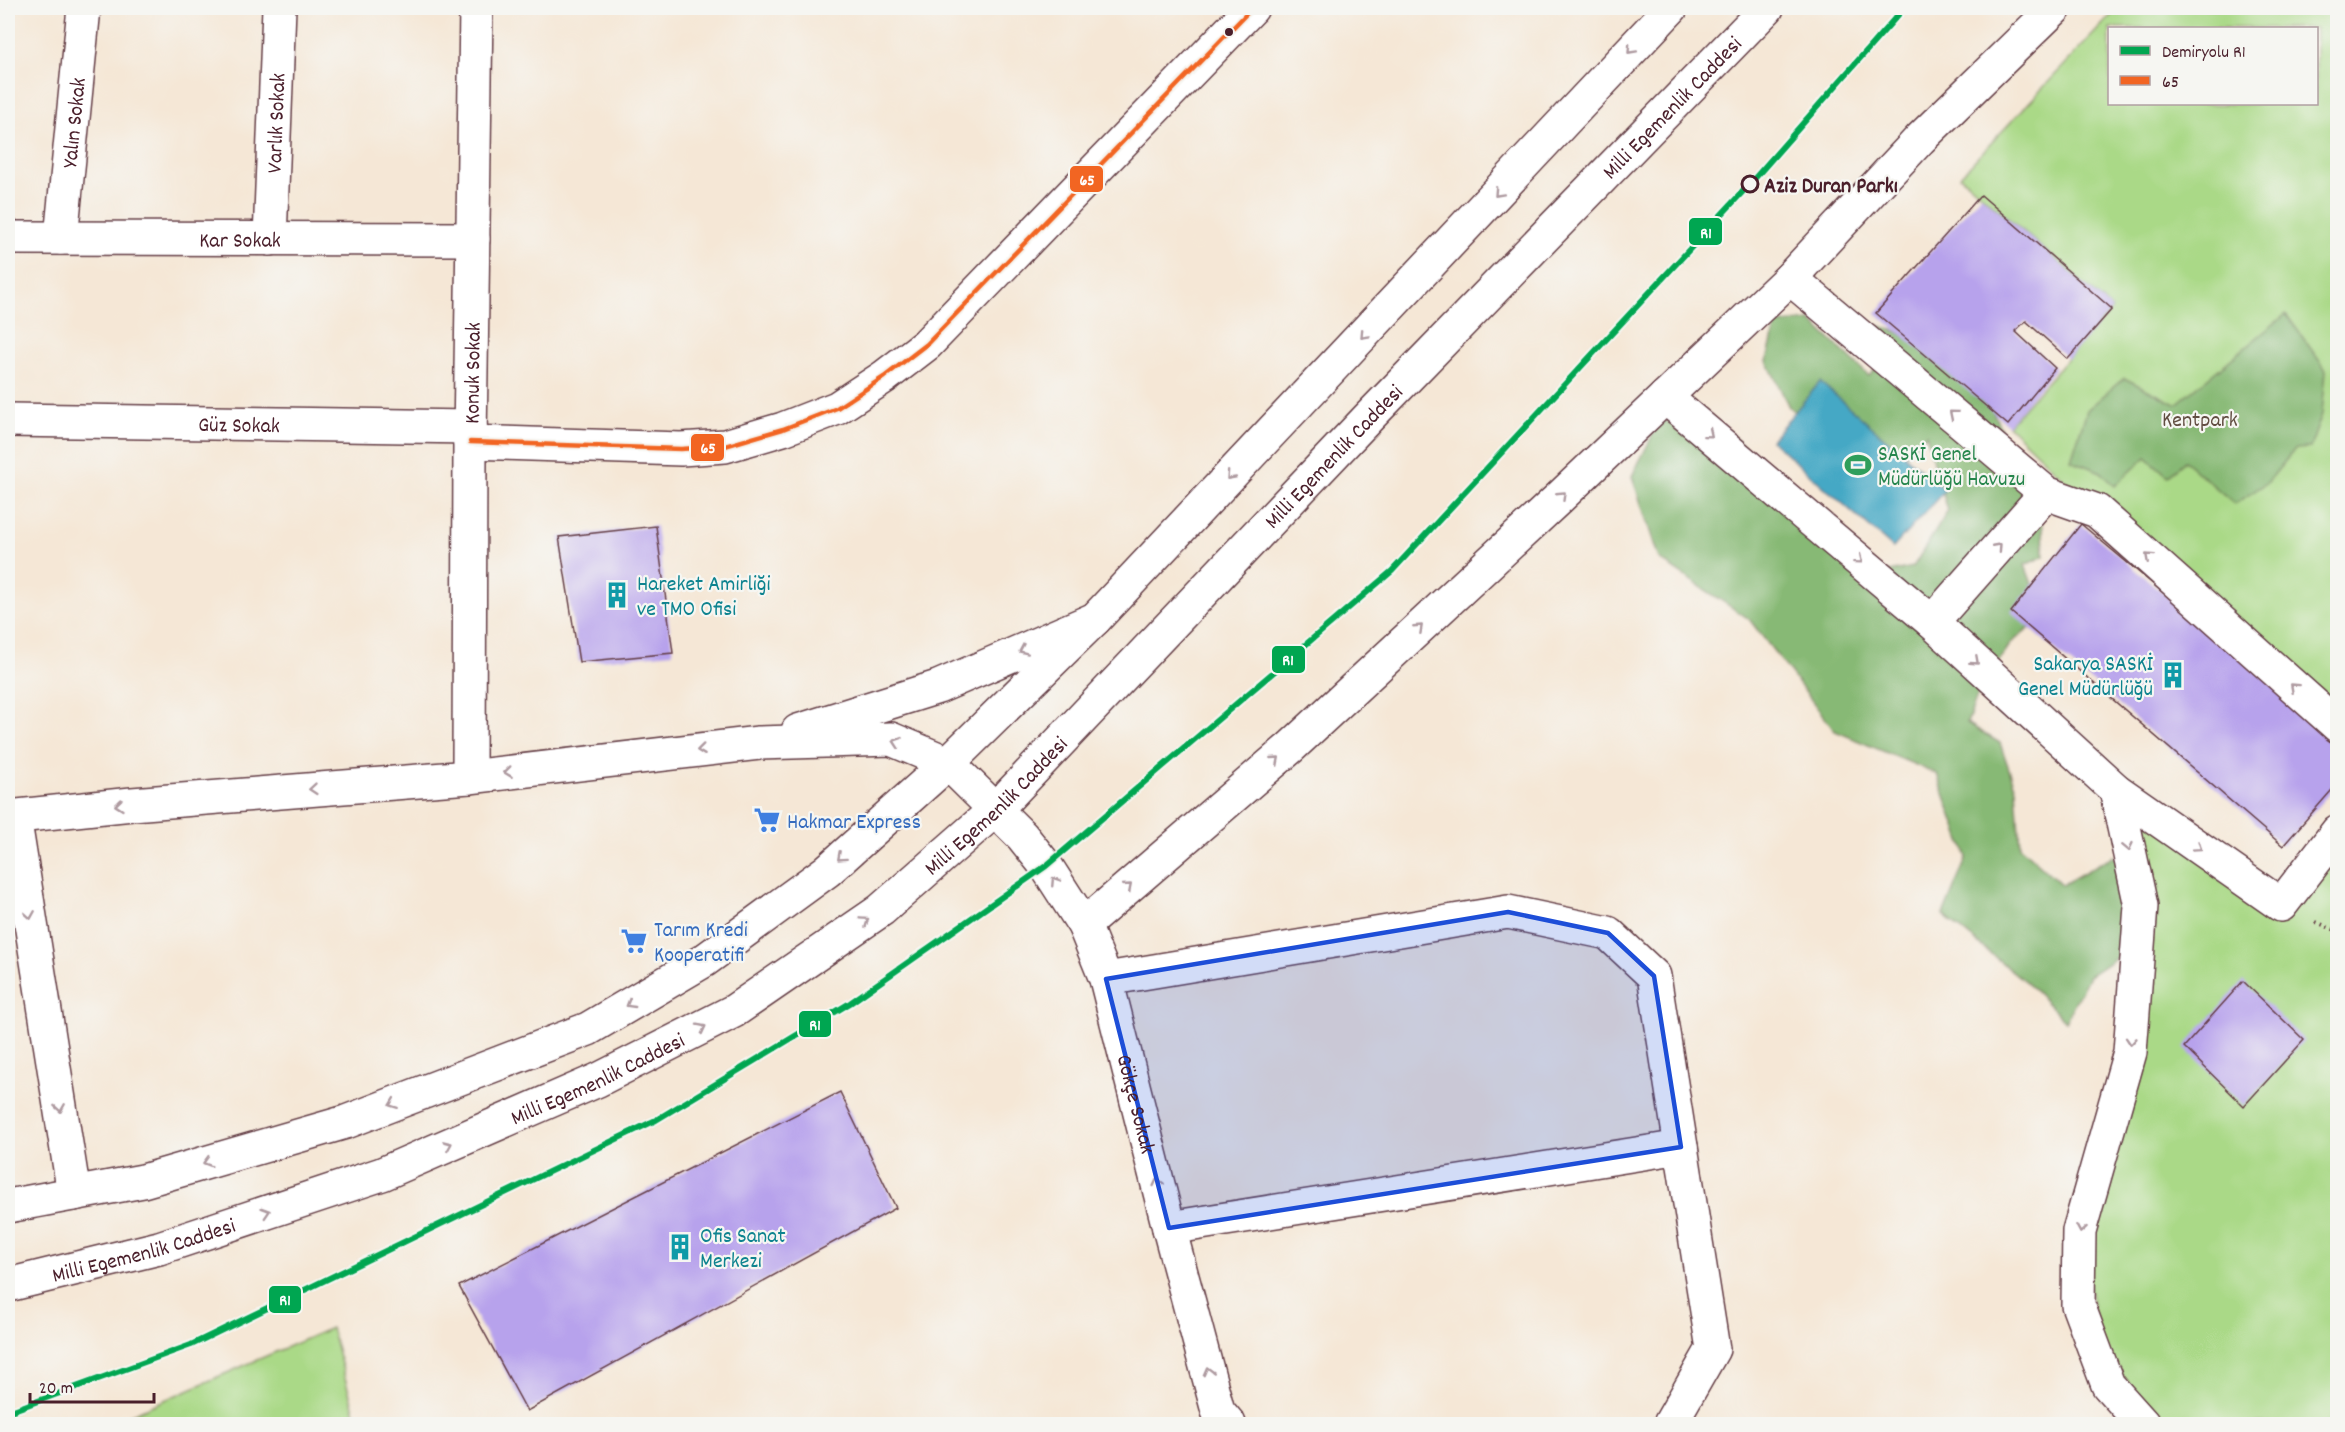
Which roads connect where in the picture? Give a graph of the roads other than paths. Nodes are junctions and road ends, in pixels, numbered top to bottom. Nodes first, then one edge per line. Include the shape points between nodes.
1 (84, 8) edge
2 (279, 8) edge
3 (476, 8) edge
4 (1252, 8) edge
5 (1671, 8) edge
6 (1767, 8) edge
7 (2055, 8) edge
8 (8, 238) edge
9 (61, 238) junction
10 (270, 238) junction
11 (473, 239) junction
12 (1790, 278) junction
13 (1665, 397) junction
14 (8, 420) edge
15 (470, 435) junction
16 (2046, 493) junction
17 (1096, 618) junction
18 (1932, 622) junction
19 (2337, 726) edge
20 (759, 743) junction
21 (948, 763) junction
22 (469, 777) junction
23 (2116, 790) junction
24 (995, 810) junction
25 (11, 816) edge
26 (2337, 831) edge
27 (1084, 925) junction
28 (1106, 979) junction
29 (1681, 1147) junction
30 (74, 1194) junction
31 (8, 1206) edge
32 (1169, 1228) junction
33 (8, 1285) edge
34 (1229, 1425) edge
35 (1670, 1425) edge
36 (2143, 1425) edge

1 - 9 street, Yalın Sokak
2 - 10 street, Varlık Sokak
3 - 11 street, Konuk Sokak
4 - 15 street, Güz Sokak via 927,344 837,408 725,446 681,449
5 -> 17 street
6 - 24 street, Milli Egemenlik Caddesi via 1369,417
7 - 12 street via 1920,139
8 - 9 street, Kar Sokak
9 - 10 street, Kar Sokak
10 - 11 street, Kar Sokak
11 - 15 street, Konuk Sokak
12 - 13 street
16 -> 12 street
13 -> 18 street
27 -> 13 street via 1291,747
14 - 15 street, Güz Sokak
15 - 22 street, Konuk Sokak
18 -> 16 street
19 -> 16 street via 2097,511
17 -> 20 street via 938,687
17 - 21 street
18 -> 23 street
21 -> 20 street via 891,739
20 -> 22 street
21 - 24 street, Gökçe Sokak
21 -> 30 street via 826,871 705,960 588,1029 346,1122 143,1181
22 -> 25 street
23 -> 26 street via 2281,905
23 -> 36 street via 2140,906 2130,1052 2079,1231 2078,1305 2108,1386
27 -> 24 street, Gökçe Sokak via 1046,866
33 -> 24 street, Milli Egemenlik Caddesi via 159,1248 382,1174 598,1080 734,1011 881,910
25 -> 30 street
27 - 28 street, Gökçe Sokak
28 - 29 street via 1508,912 1608,933 1654,976
32 -> 28 street, Gökçe Sokak
29 - 32 street
29 - 35 street via 1713,1349
30 - 31 street
34 -> 32 street, Gökçe Sokak via 1218,1411

